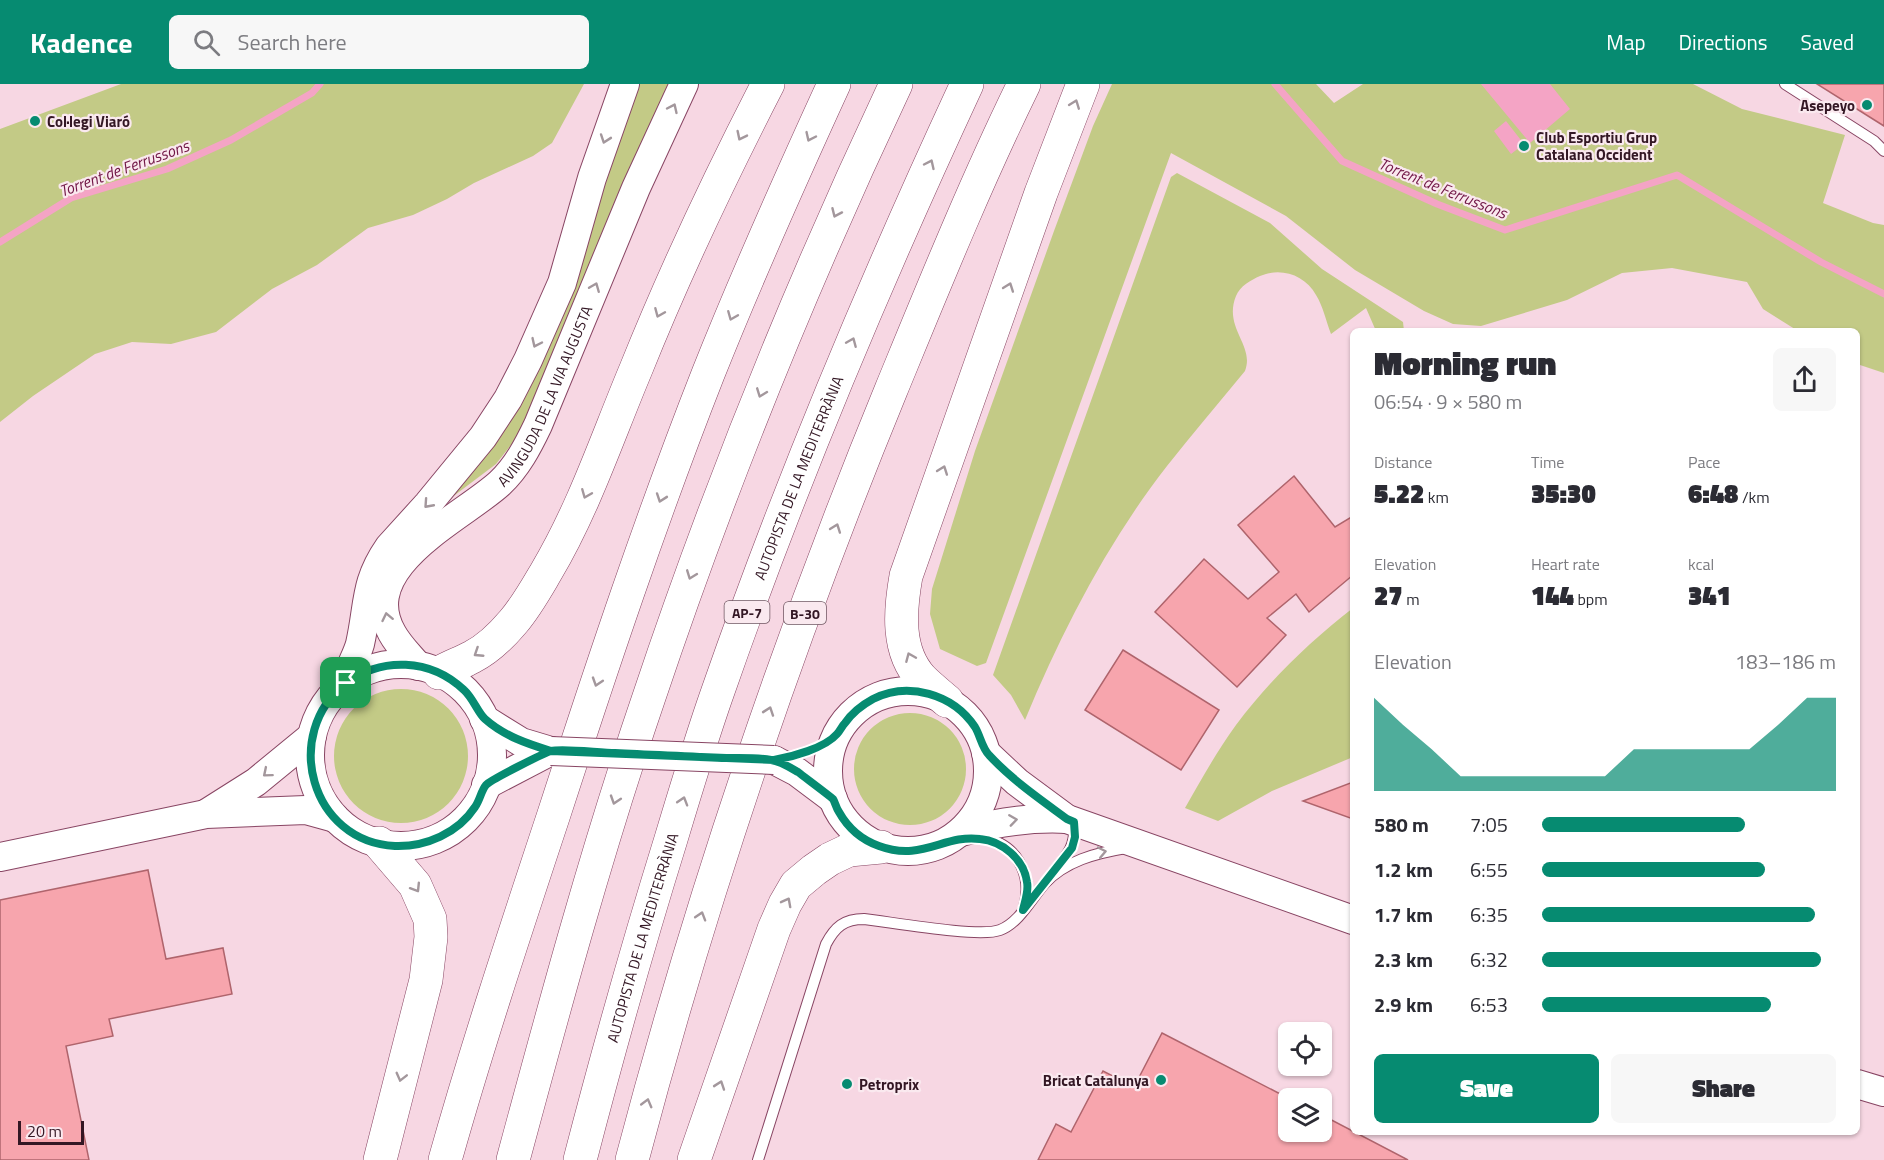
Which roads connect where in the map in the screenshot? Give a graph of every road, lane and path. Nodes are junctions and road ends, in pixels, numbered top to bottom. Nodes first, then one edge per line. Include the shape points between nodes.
1 (625, 84) edge
2 (684, 84) edge
3 (768, 84) edge
4 (834, 84) edge
5 (896, 84) edge
6 (967, 84) edge
7 (1024, 84) edge
8 (1083, 84) edge
9 (1785, 84) edge
10 (1884, 151) edge
11 (429, 669) junction
12 (346, 683) junction
13 (947, 701) junction
14 (484, 718) junction
15 (837, 735) junction
16 (312, 736) junction
17 (551, 751) junction
18 (986, 753) junction
19 (774, 760) junction
20 (486, 784) junction
21 (832, 799) junction
22 (206, 814) junction
23 (334, 818) junction
24 (1070, 821) junction
25 (961, 832) junction
26 (379, 843) junction
27 (936, 846) junction
28 (1141, 846) junction
29 (881, 847) junction
30 (0, 857) edge
31 (1046, 882) junction
32 (1023, 910) junction
33 (1350, 919) edge
34 (1860, 1085) edge
35 (1884, 1092) edge
36 (380, 1160) edge
37 (446, 1160) edge
38 (513, 1160) edge
39 (580, 1160) edge
40 (632, 1160) edge
41 (694, 1160) edge
42 (758, 1160) edge

1 -> 12 street, AVINGUDA DE LA VIA AUGUSTA via 592,178 562,283 532,351 483,437 380,560 372,576 359,645
11 -> 2 street, AVINGUDA DE LA VIA AUGUSTA via 391,632 385,602 390,582 412,550 501,482 527,447
3 -> 11 highway via 670,286 584,501 561,547 534,593 495,641 471,658
4 -> 37 highway via 743,288 666,484 506,956
5 -> 38 highway via 811,269 687,588 613,806
39 -> 6 highway, AUTOPISTA DE LA MEDITERRÀNIA / AP-7 via 647,919 717,692 838,375
40 -> 7 highway, B-30 via 675,1000 780,681 853,484 934,284
13 -> 8 highway via 921,678 905,644 900,623 906,576
9 - 10 lane
11 - 12 street via 397,664 376,668
11 - 14 street via 466,692
12 - 16 street via 322,711
13 - 15 street via 918,692 888,694 861,706
13 - 18 street via 974,726
14 - 17 street via 521,742
14 - 20 street via 491,751
15 - 19 street via 811,750
15 - 21 street via 829,762
16 -> 22 street via 256,782
16 - 23 street via 310,765 315,785
17 - 19 street, bridge
17 - 20 street
18 - 24 street via 1017,782
18 - 25 street via 985,793 978,811
19 - 21 street
20 - 26 street via 470,813 444,835 412,845
21 - 29 street via 854,831
22 - 23 street via 306,810
22 - 30 street
23 - 26 street via 355,834
25 -> 24 street via 1016,819
24 - 28 street
24 - 31 lane via 1075,837 1072,848
25 - 27 street
26 -> 36 highway via 415,885 430,919 431,937 426,980
27 - 29 street via 909,852
27 - 32 lane via 979,838 1006,849 1017,858 1027,881
31 -> 28 lane via 1076,861 1096,853
28 - 33 street
41 -> 29 highway via 774,929 796,885 830,858 849,850
31 - 32 lane
32 - 42 lane via 1009,925 990,933 864,919 840,924 826,944
34 - 35 street

